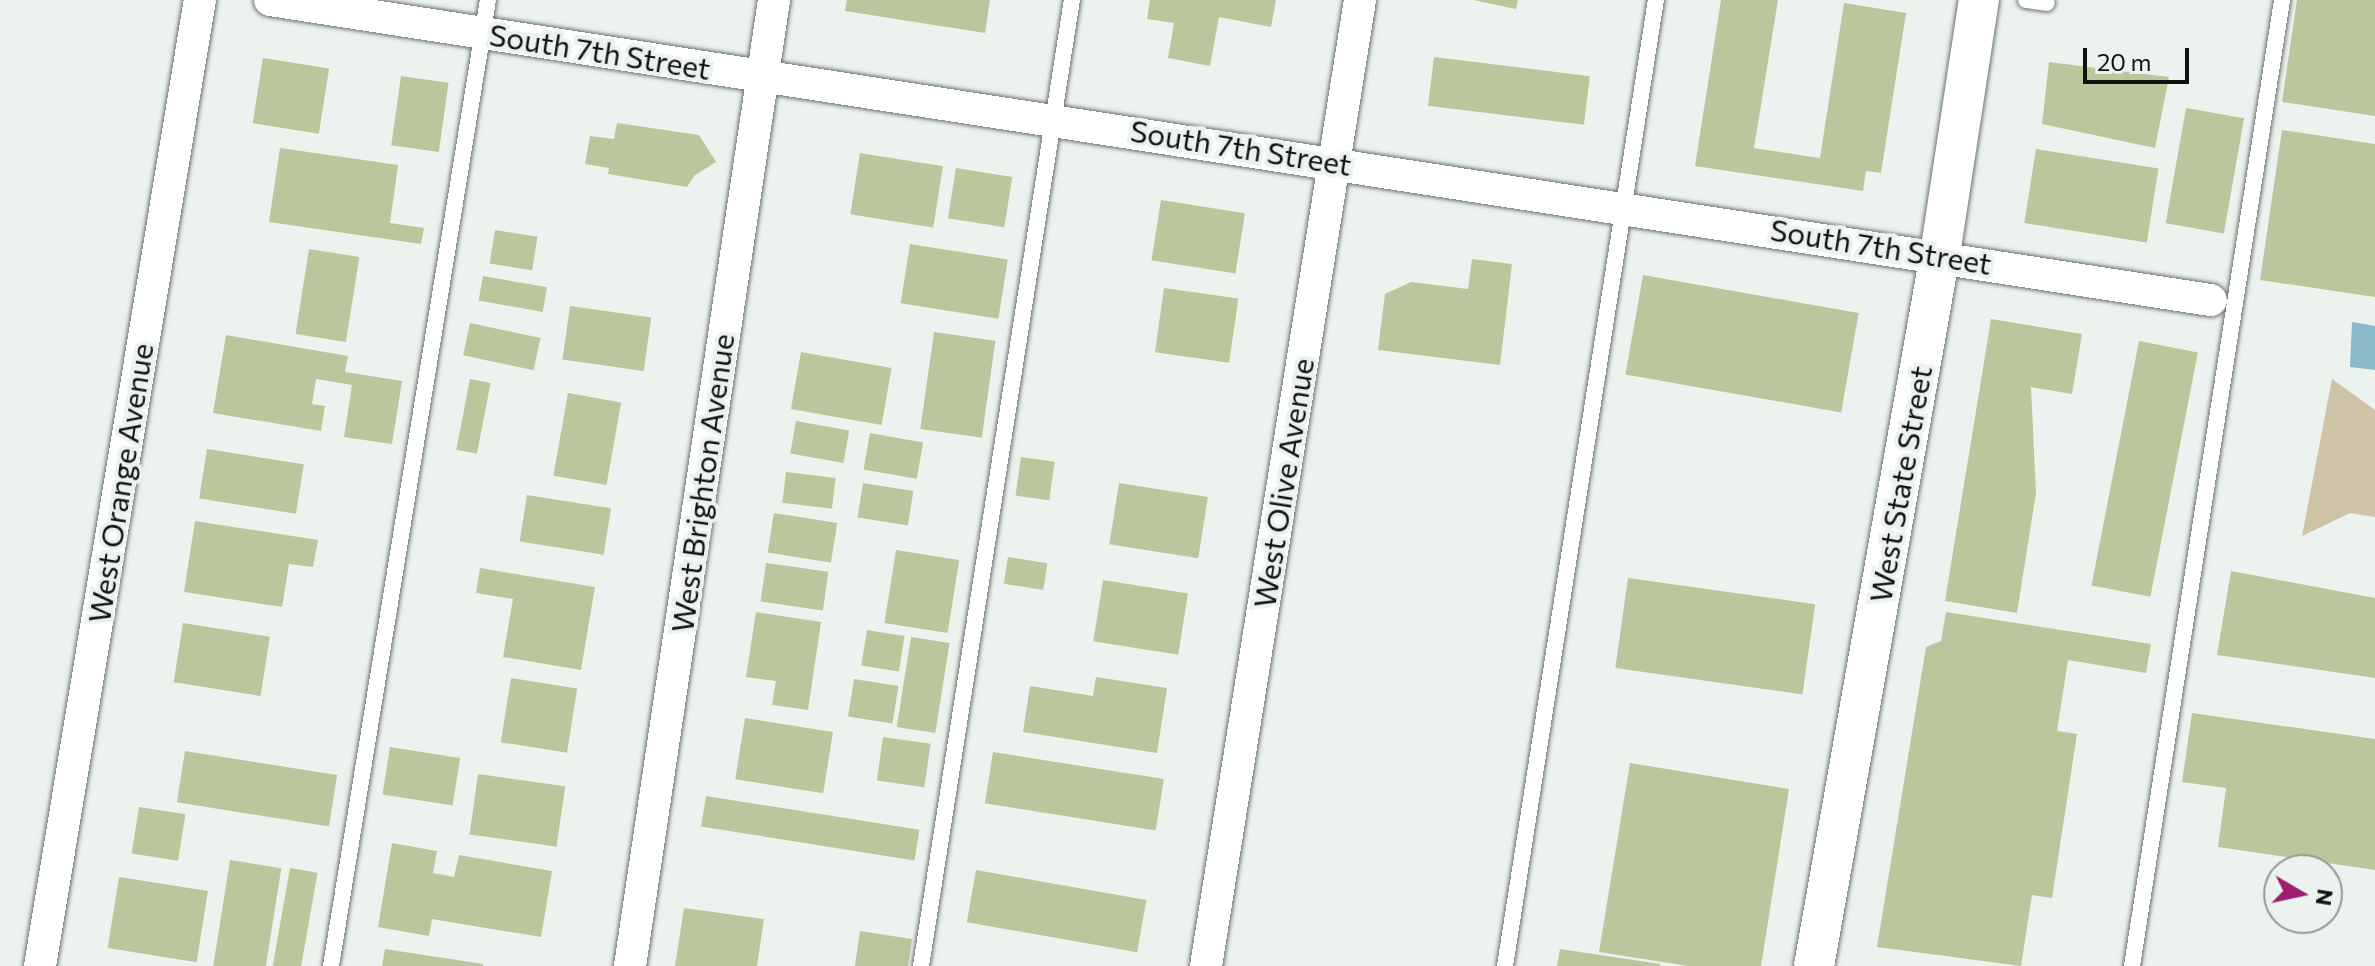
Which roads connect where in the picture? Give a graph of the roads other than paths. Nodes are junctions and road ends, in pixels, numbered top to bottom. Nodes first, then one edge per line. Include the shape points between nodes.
1 (200, 0) edge
2 (270, 0) edge
3 (488, 0) edge
4 (774, 0) edge
5 (1072, 0) edge
6 (1360, 0) edge
7 (1656, 0) edge
8 (1979, 0) edge
9 (2026, 0) edge
10 (2282, 0) edge
11 (2047, 3) dead end
12 (483, 33) junction
13 (762, 76) junction
14 (1053, 119) junction
15 (1334, 161) junction
16 (1624, 206) junction
17 (1940, 254) junction
18 (2211, 300) dead end
19 (40, 966) edge
20 (331, 966) edge
21 (630, 966) edge
22 (921, 966) edge
23 (1206, 966) edge
24 (1505, 966) edge
25 (1814, 966) edge
26 (2132, 966) edge

1 - 19 street, West Orange Avenue
2 - 12 street, South 7th Street
3 - 12 lane
4 - 13 street, West Brighton Avenue
5 - 14 lane
6 - 15 street, West Olive Avenue
7 - 16 lane
8 - 17 street, West State Street
9 - 11 lane
10 - 26 lane
12 - 13 street, South 7th Street
12 - 20 lane
13 - 14 street, South 7th Street
13 - 21 street, West Brighton Avenue
14 - 15 street, South 7th Street
14 - 22 lane
15 - 16 street, South 7th Street
15 - 23 street, West Olive Avenue
16 - 17 street, South 7th Street
16 - 24 lane
17 - 18 street, South 7th Street
17 - 25 street, West State Street

